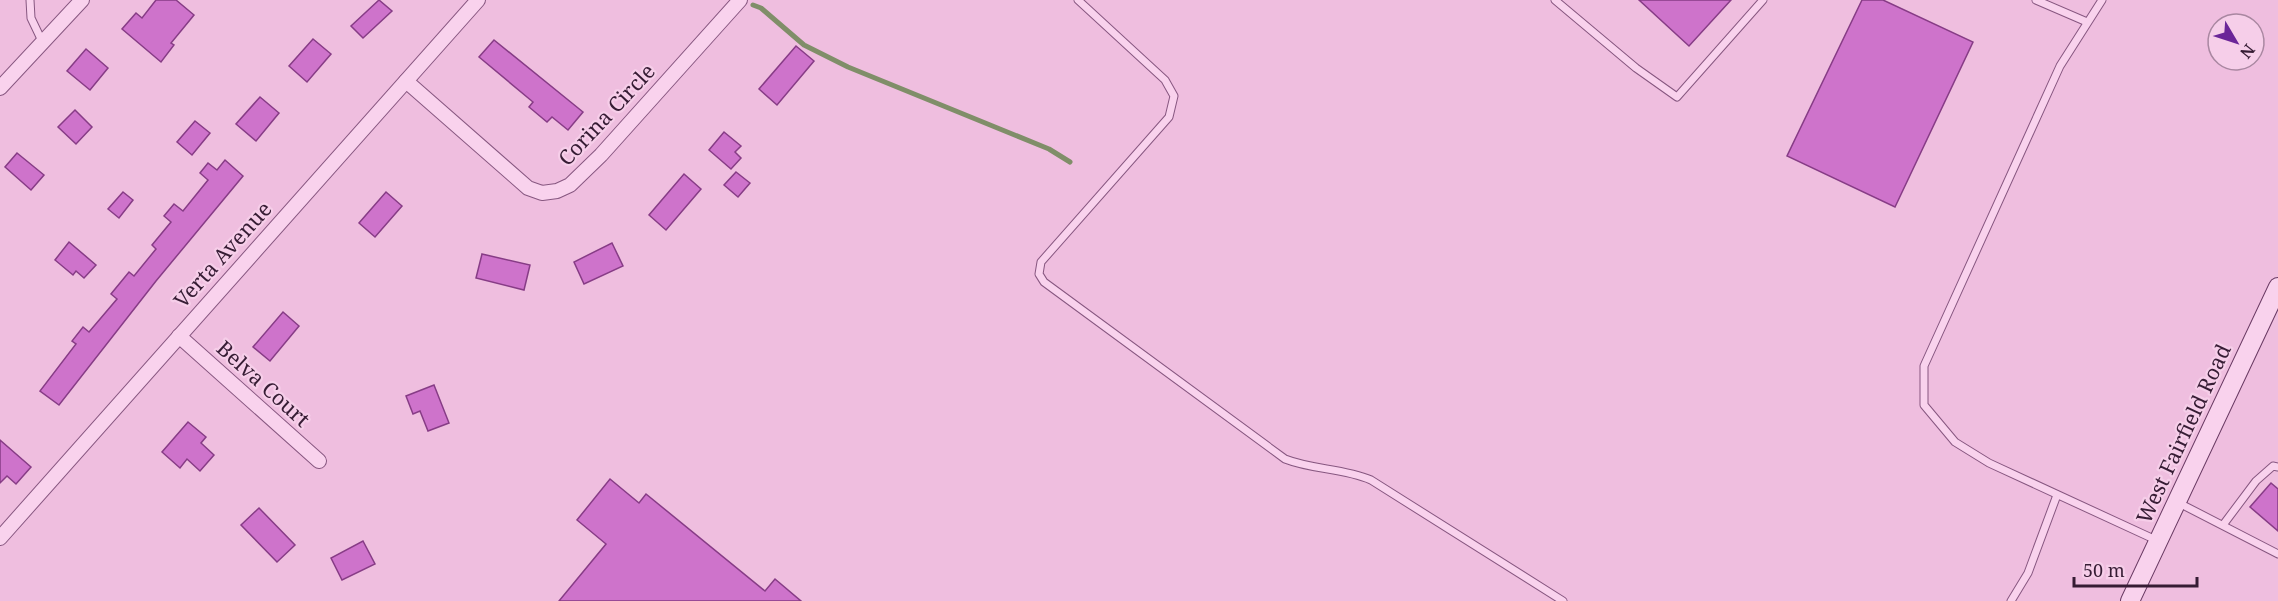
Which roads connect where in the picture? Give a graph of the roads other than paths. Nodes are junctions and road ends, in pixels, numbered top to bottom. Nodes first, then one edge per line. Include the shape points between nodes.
1 (30, 0) edge
2 (82, 0) edge
3 (478, 0) edge
4 (740, 0) edge
5 (1078, 0) edge
6 (1556, 0) edge
7 (1763, 0) edge
8 (2036, 0) edge
9 (2102, 0) edge
10 (2087, 22) junction
11 (42, 41) junction
12 (406, 81) junction
13 (0, 88) edge
14 (2277, 294) edge
15 (179, 336) junction
16 (320, 461) dead end
17 (2278, 467) edge
18 (2057, 495) junction
19 (2177, 502) junction
20 (2223, 525) junction
21 (0, 538) edge
22 (2158, 541) junction
23 (2278, 554) edge
24 (1563, 601) edge
25 (2011, 601) edge
26 (2130, 601) edge

1 - 11 lane via 31,18
2 - 11 street
3 - 12 street, Verta Avenue
4 - 12 street, Corina Circle via 601,155 570,185 556,191 542,193 528,188
5 - 24 lane via 1165,80 1174,96 1169,117 1041,262 1039,274 1044,282 1285,459 1302,466 1353,472 1371,480
6 - 7 lane via 1636,68 1677,97
8 - 10 lane
9 - 10 lane
10 - 18 lane via 2060,66 1924,366 1924,405 1955,442
11 - 13 street
12 - 15 street, Verta Avenue
14 - 19 main road, West Fairfield Road
15 - 16 street, Belva Court
15 - 21 street, Verta Avenue
17 - 20 lane via 2273,466 2256,481
18 - 22 lane
18 - 25 lane via 2028,573
19 - 20 lane
19 - 22 main road, West Fairfield Road
20 - 23 lane
22 - 26 main road, West Fairfield Road

